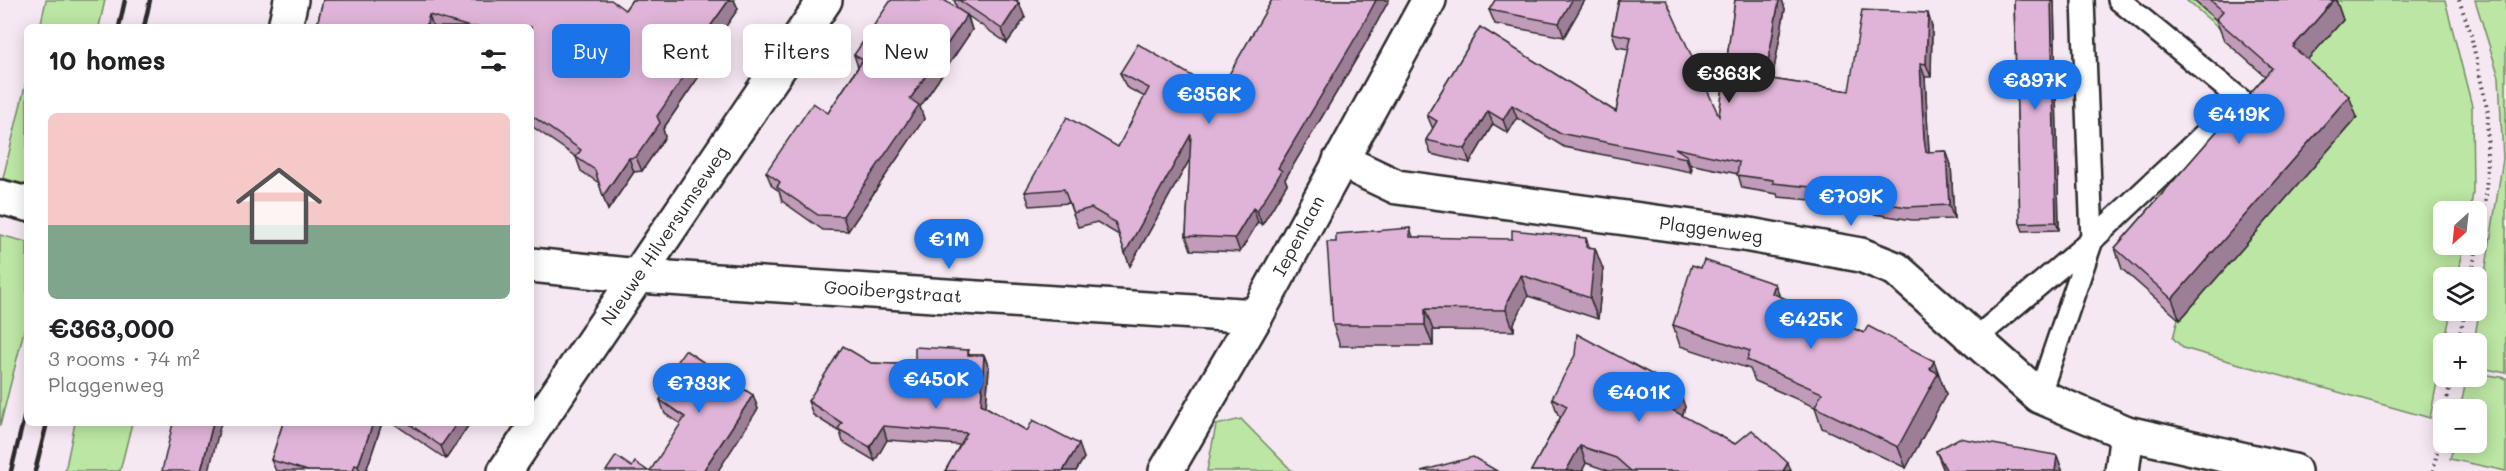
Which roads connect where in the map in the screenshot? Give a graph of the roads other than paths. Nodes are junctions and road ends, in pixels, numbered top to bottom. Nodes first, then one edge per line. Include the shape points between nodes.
1 (291, 0) edge
2 (825, 0) edge
3 (1430, 0) edge
4 (2083, 0) edge
5 (2119, 0) edge
6 (286, 24) edge
7 (1340, 160) junction
8 (0, 197) edge
9 (24, 203) edge
10 (2092, 240) junction
11 (534, 265) edge
12 (638, 276) junction
13 (1256, 316) junction
14 (1976, 339) junction
15 (2039, 396) junction
16 (2127, 432) junction
17 (506, 471) edge
18 (1166, 471) edge
19 (2122, 471) edge
20 (2294, 471) edge

1 - 6 street
2 - 12 street, Nieuwe Hilversumseweg
3 - 7 street, Iepenlaan
4 - 10 lane
5 - 10 lane via 2241,100
7 - 13 street, Iepenlaan
7 - 14 street, Plaggenweg via 1397,187 1744,234 1861,255 1896,269
8 - 9 street
10 - 14 lane
10 - 15 lane
11 - 12 street, Gooibergstraat
12 - 13 street, Gooibergstraat
12 - 17 street, Nieuwe Hilversumseweg
13 - 18 street, Iepenlaan
14 - 15 street, Plaggenweg
15 - 16 street, Plaggenweg
16 - 19 street
16 - 20 street, Plaggenweg

